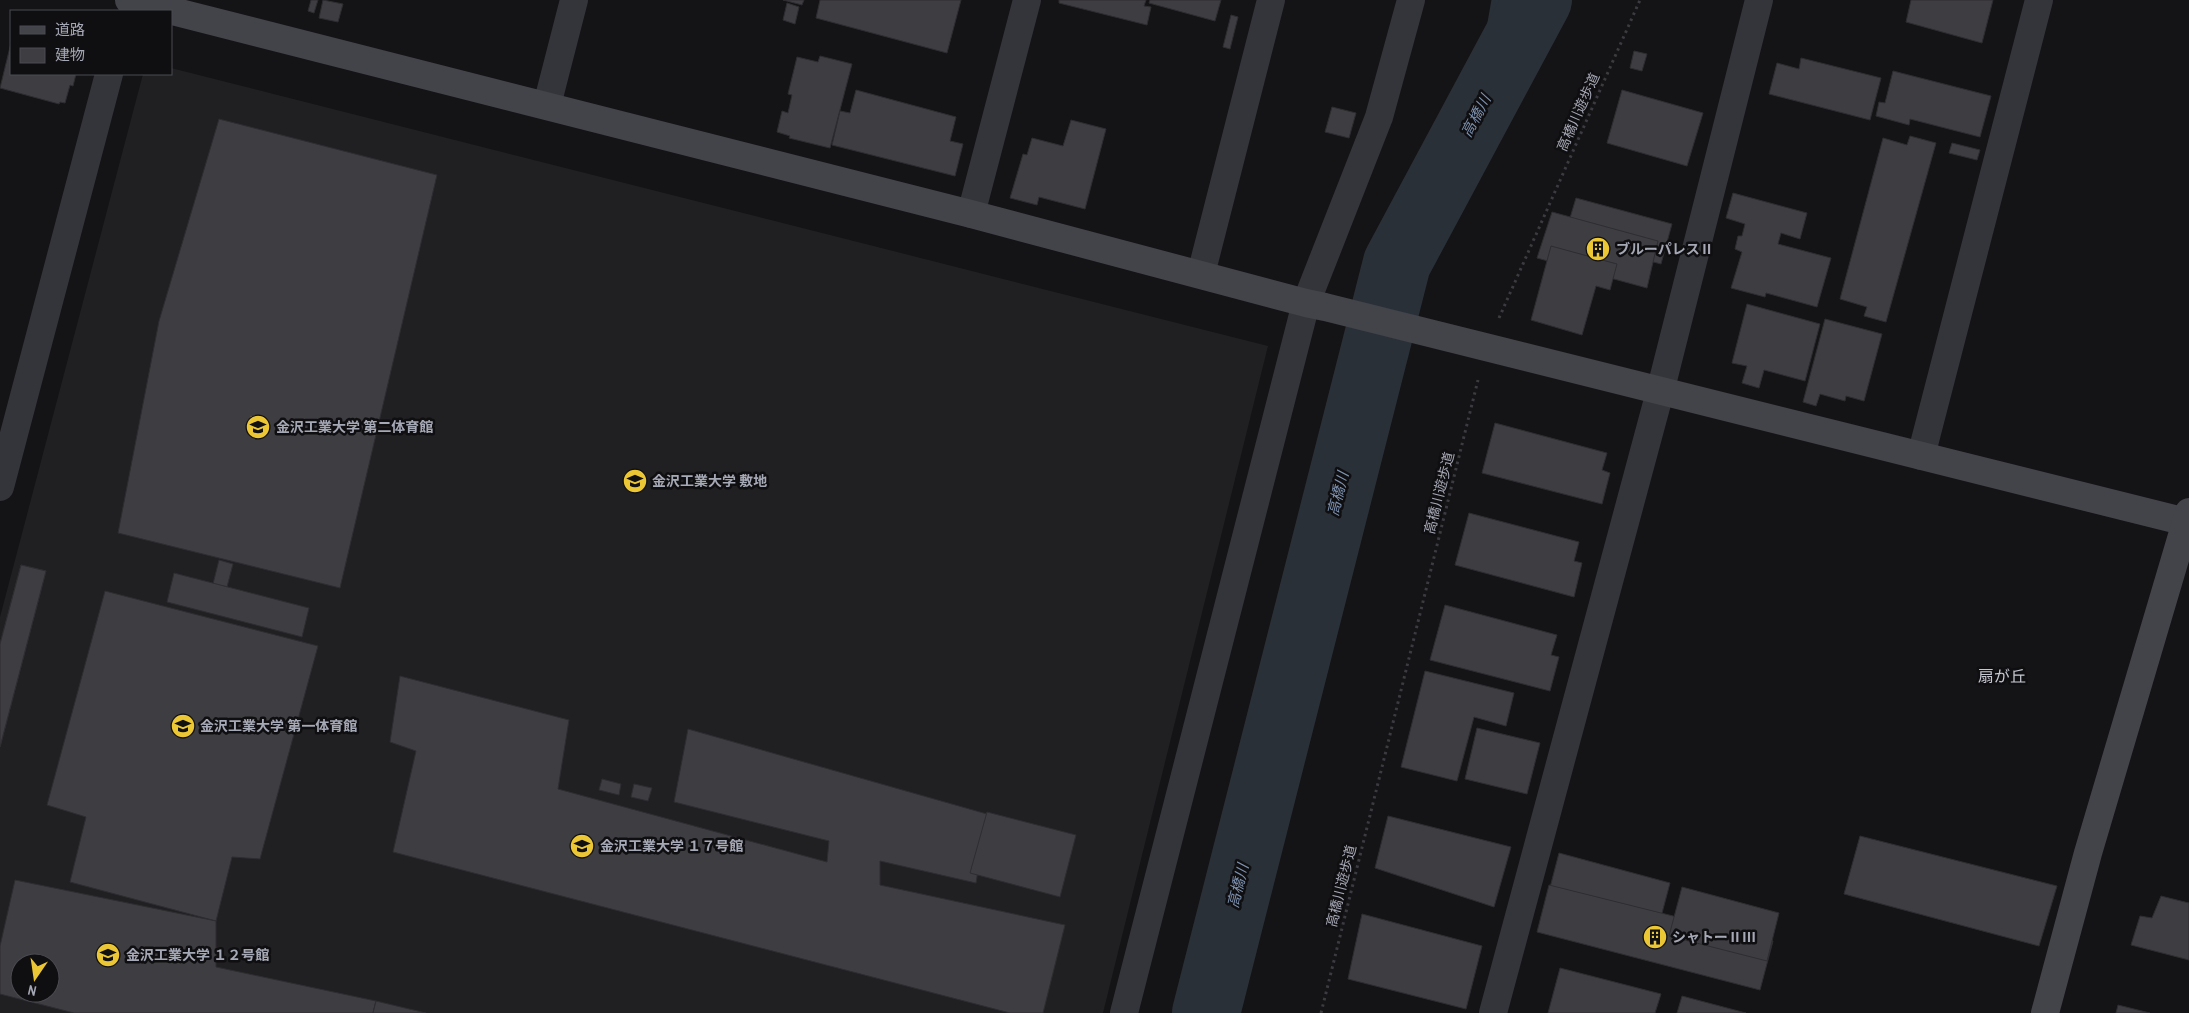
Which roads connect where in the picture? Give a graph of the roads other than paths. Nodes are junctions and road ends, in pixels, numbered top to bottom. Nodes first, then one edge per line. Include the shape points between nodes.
1 (129, 0) edge
2 (574, 0) edge
3 (1027, 0) edge
4 (1271, 0) edge
5 (1411, 0) edge
6 (1759, 0) edge
7 (2039, 0) edge
8 (169, 10) edge
9 (172, 11) edge
10 (109, 75) edge
11 (547, 105) junction
12 (971, 214) junction
13 (1201, 274) junction
14 (1315, 305) junction
15 (1660, 392) junction
16 (1921, 456) junction
17 (0, 487) edge
18 (2188, 519) edge
19 (1124, 1013) edge
20 (1494, 1013) edge
21 (2045, 1013) edge

1 - 8 street
2 - 11 street
3 - 12 street
4 - 13 street
5 - 14 street via 1379,117
6 - 15 street
7 - 16 street
9 - 11 street
10 - 17 street
11 - 12 street
12 - 13 street
13 - 14 street
14 - 15 street
14 - 19 street
15 - 16 street
15 - 20 street
16 - 18 street
18 - 21 street via 2088,853

